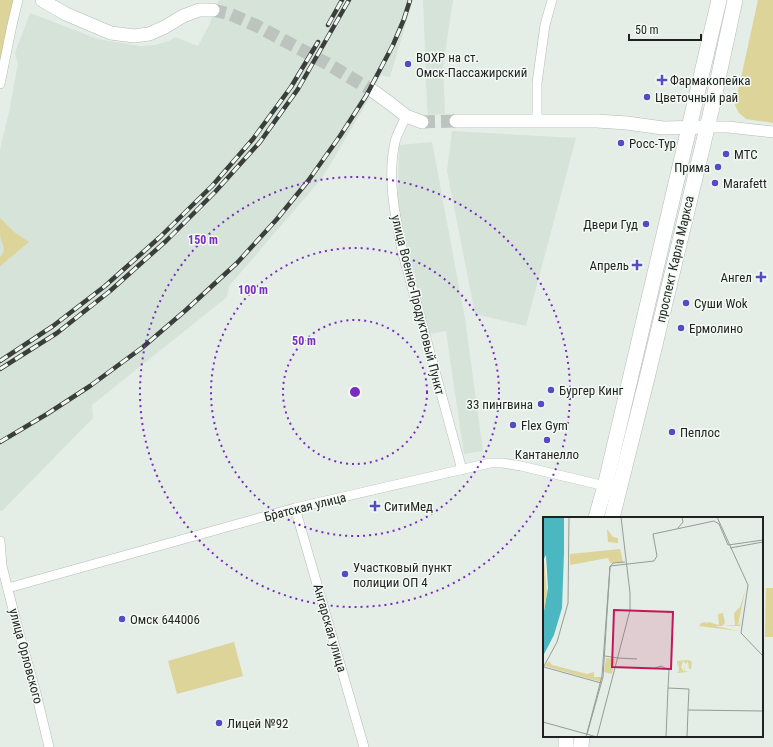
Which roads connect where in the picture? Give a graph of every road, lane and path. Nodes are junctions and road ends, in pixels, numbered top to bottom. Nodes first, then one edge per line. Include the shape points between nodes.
1 (18, 0) edge
2 (42, 0) edge
3 (552, 0) edge
4 (719, 0) edge
5 (735, 0) edge
6 (214, 10) tunnel mouth
7 (0, 84) edge
8 (373, 92) tunnel mouth
9 (406, 116) junction
10 (456, 121) tunnel mouth
11 (537, 121) junction
12 (422, 122) tunnel mouth
13 (707, 127) junction
14 (689, 128) junction
15 (773, 132) edge
16 (462, 470) junction
17 (605, 486) junction
18 (295, 508) junction
19 (596, 517) edge
20 (612, 517) edge
21 (0, 541) edge
22 (8, 588) junction
23 (582, 737) edge
24 (49, 747) edge
25 (364, 747) edge
26 (581, 747) edge

1 - 7 street
2 - 6 main road via 88,24 134,36 149,34 199,10
3 - 11 street via 545,25 537,83
4 - 14 main road, проспект Карла Маркса
5 - 13 main road, проспект Карла Маркса
8 - 9 main road
9 - 12 main road
9 - 16 street, улица Военно-Продуктовый Пункт via 396,140 393,156 392,191 395,218
10 - 11 main road
11 - 14 main road via 597,121
13 - 14 main road
13 - 15 street
13 - 20 main road, проспект Карла Маркса
14 - 17 main road, проспект Карла Маркса
16 - 17 street, Братская улица via 490,463 502,463
16 - 18 street, Братская улица
17 - 19 main road, проспект Карла Маркса
18 - 22 street, Братская улица
18 - 25 street, Ангарская улица
21 - 22 street, улица Орловского via 2,566
22 - 24 street, улица Орловского
23 - 26 main road

